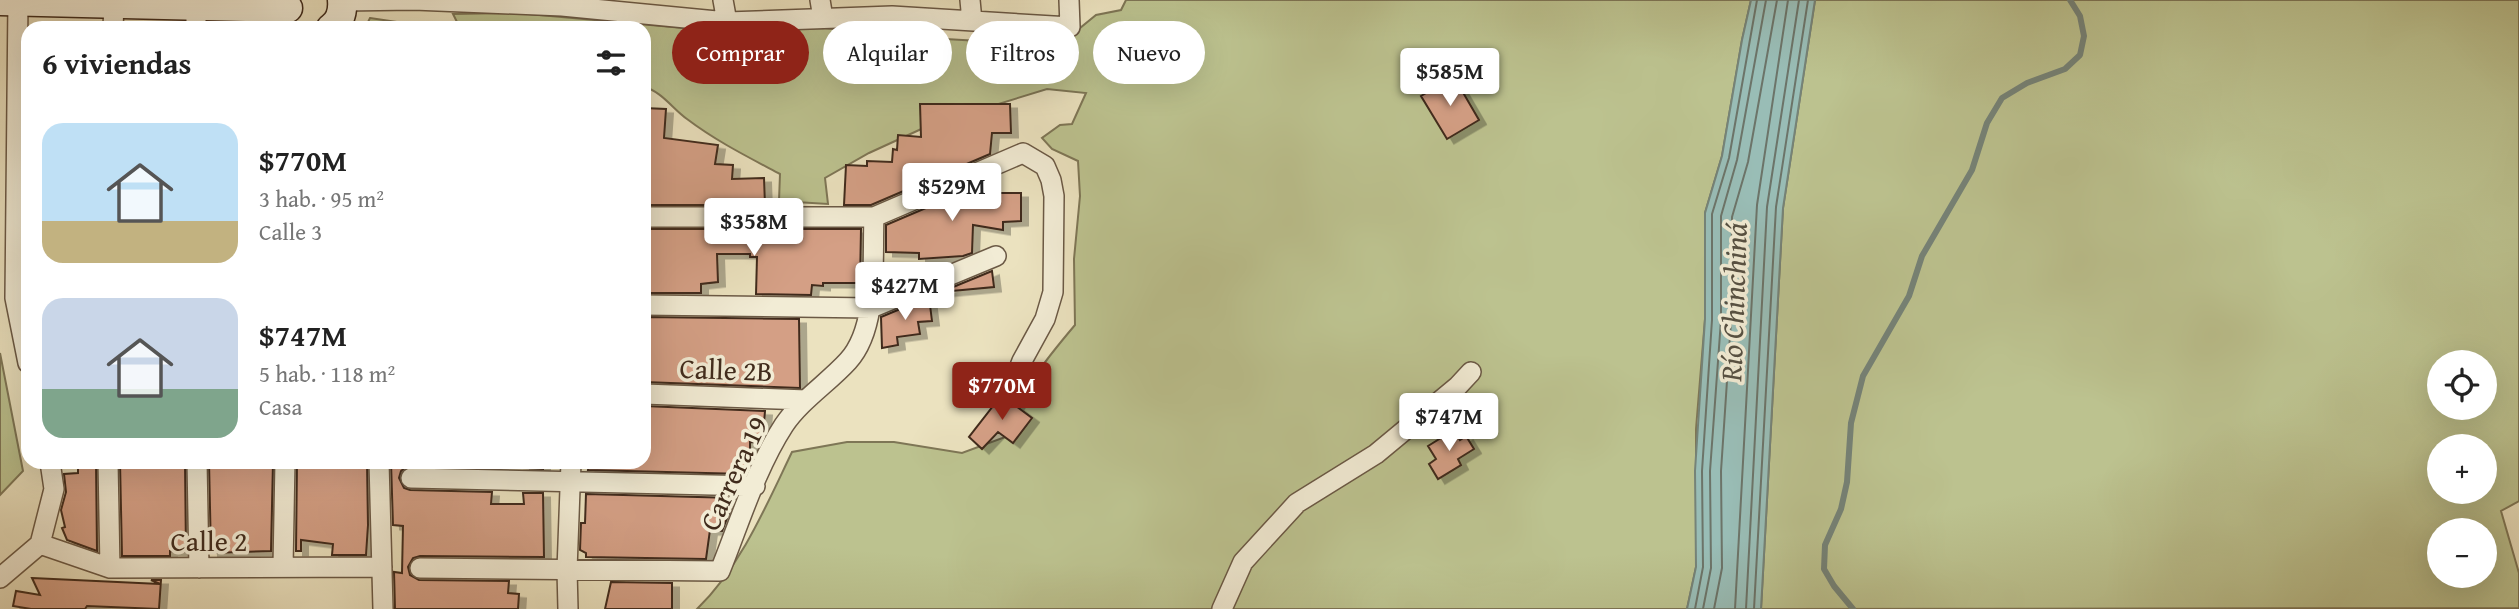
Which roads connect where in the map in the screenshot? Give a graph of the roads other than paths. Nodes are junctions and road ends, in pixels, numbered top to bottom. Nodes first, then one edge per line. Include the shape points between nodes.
1 (414, 0) edge
2 (723, 0) edge
3 (970, 0) edge
4 (1069, 0) edge
5 (12, 1) edge
6 (342, 1) edge
7 (468, 1) edge
8 (560, 3) edge
9 (637, 6) edge
10 (891, 8) edge
11 (822, 9) edge
12 (292, 12) edge
13 (113, 16) edge
14 (196, 17) edge
15 (337, 21) edge
16 (721, 21) edge
17 (727, 21) edge
18 (734, 21) edge
19 (972, 21) joint
20 (1070, 21) edge
21 (8, 103) edge
22 (651, 217) edge
23 (874, 217) junction
24 (996, 256) dead end
25 (14, 297) edge
26 (651, 305) edge
27 (871, 308) junction
28 (21, 330) edge
29 (1471, 372) dead end
30 (1013, 384) dead end
31 (651, 394) edge
32 (806, 400) junction
33 (51, 469) edge
34 (108, 469) edge
35 (197, 469) edge
36 (285, 469) edge
37 (379, 469) edge
38 (571, 469) edge
39 (411, 478) dead end
40 (571, 483) junction
41 (755, 486) junction
42 (40, 544) junction
43 (284, 567) junction
44 (382, 567) junction
45 (110, 568) junction
46 (199, 568) junction
47 (420, 568) dead end
48 (567, 570) junction
49 (0, 578) edge
50 (383, 609) edge
51 (568, 609) edge
52 (1222, 609) edge

1 - 6 street
1 - 7 street
2 - 17 street
3 - 19 street
4 - 20 street
5 - 13 main road
5 - 21 street
6 - 15 main road
7 - 8 street
8 - 9 street
9 - 16 street
10 - 11 street
10 - 19 street
11 - 18 street
12 - 14 main road
13 - 14 main road
21 - 25 street
22 - 23 street
23 - 27 street, Carrera 19
23 - 30 street via 1023,153 1045,166 1054,196 1053,292
24 - 27 street
25 - 28 street
26 - 27 street
27 - 32 street, Carrera 19 via 851,357
29 - 52 street via 1376,454 1297,503 1243,562
31 - 32 street, Calle 2B
32 - 41 street, Carrera 19 via 770,448
33 - 42 street via 54,489
34 - 45 street
35 - 46 street
36 - 43 street
37 - 44 street
38 - 40 street
39 - 40 street
40 - 41 street
40 - 48 street
41 - 48 street, Carrera 19 via 720,571
42 - 45 street, Calle 2
42 - 49 street
43 - 44 street, Calle 2
43 - 46 street, Calle 2
44 - 50 street
45 - 46 street, Calle 2
47 - 48 street
48 - 51 street

